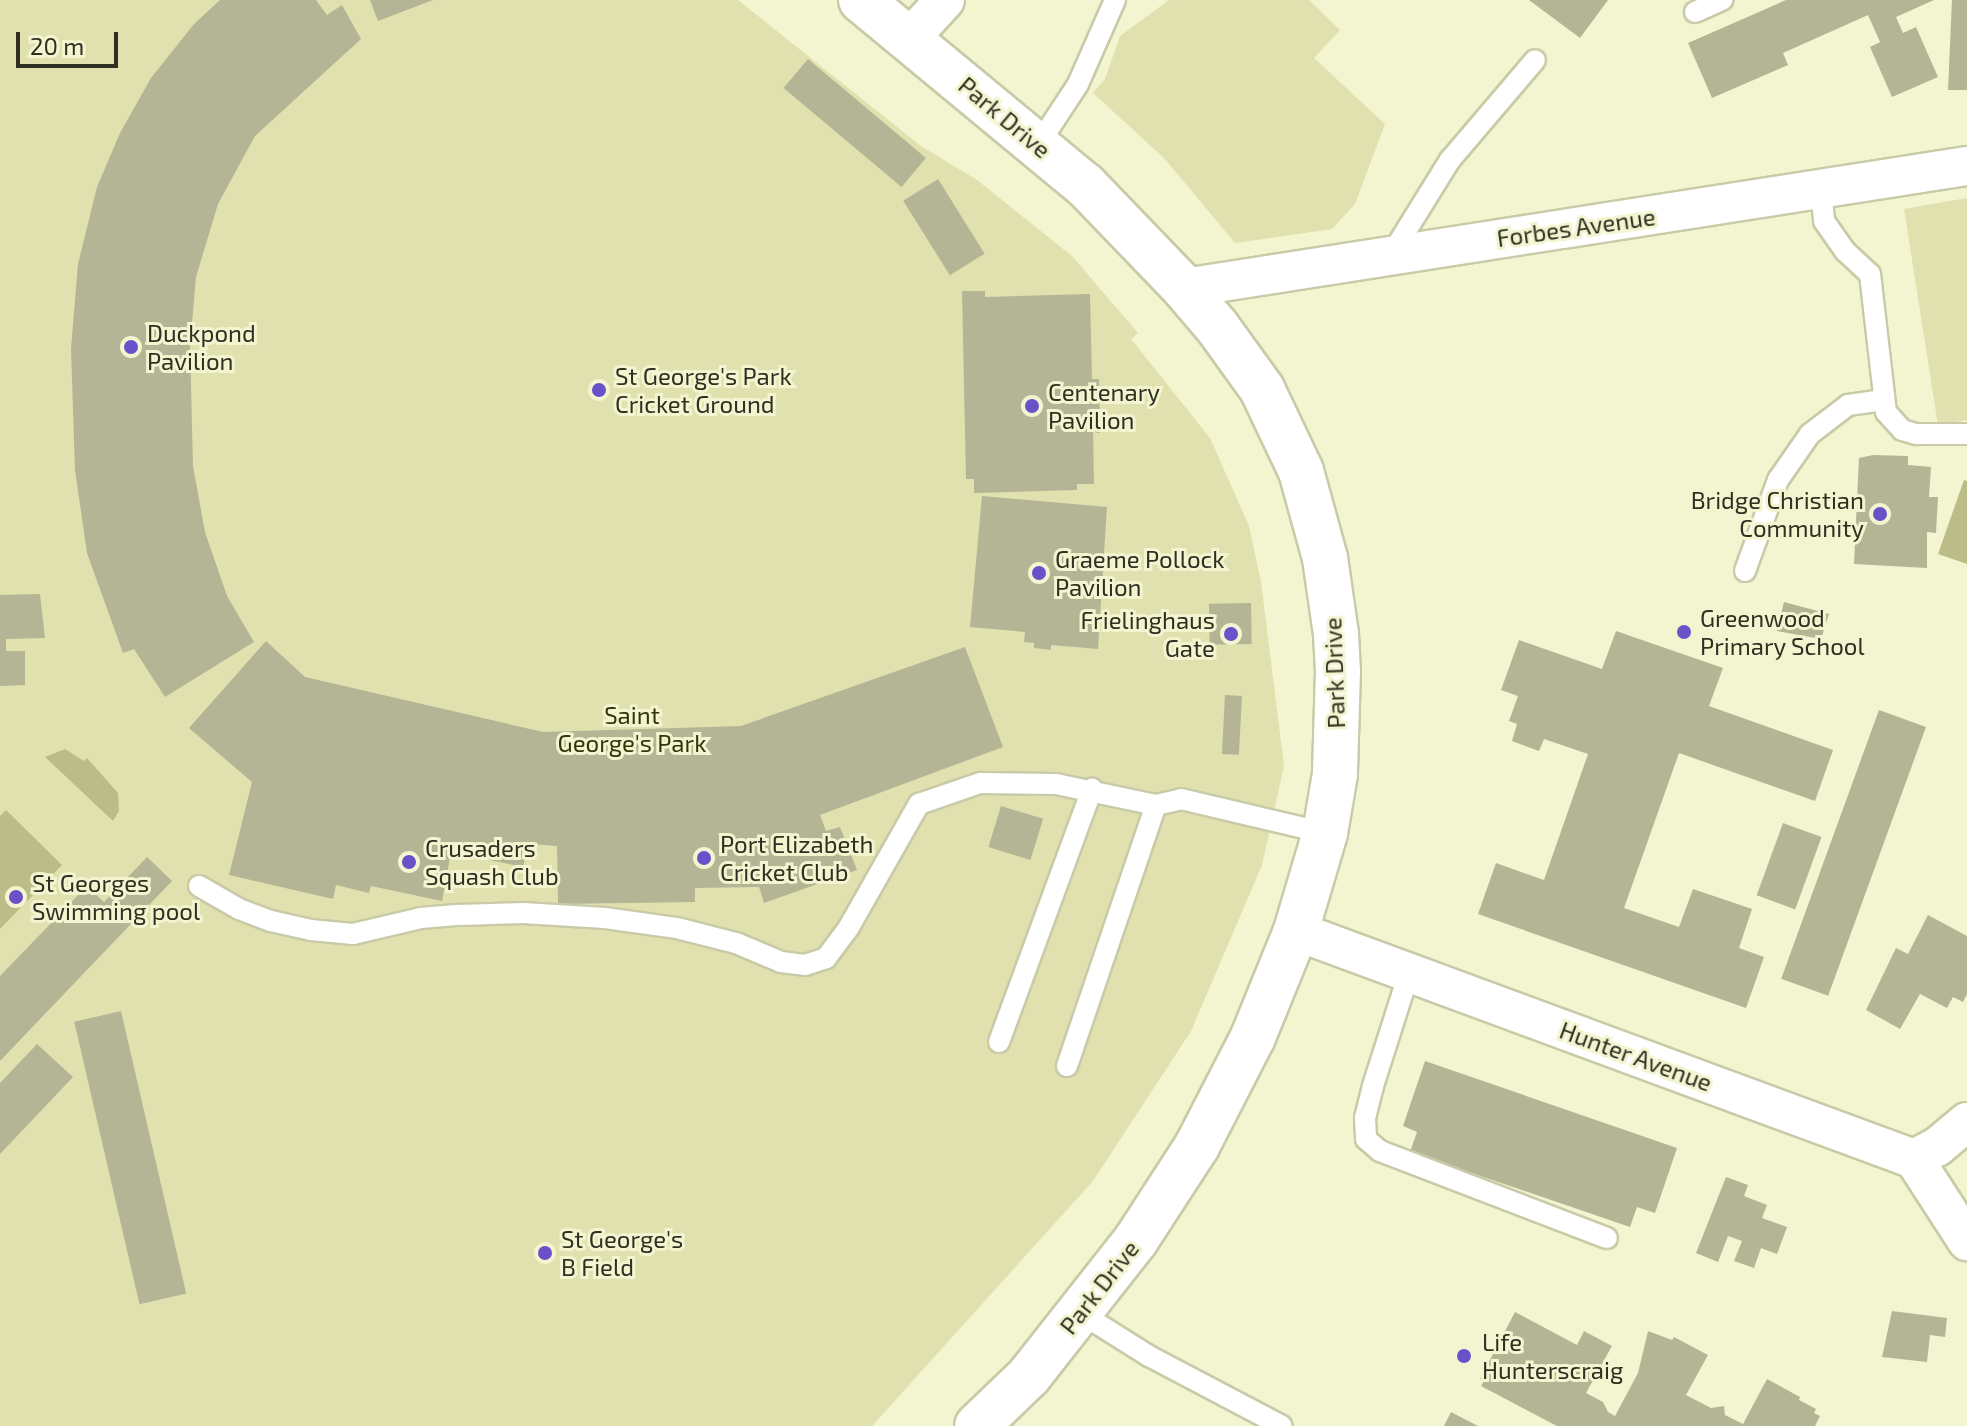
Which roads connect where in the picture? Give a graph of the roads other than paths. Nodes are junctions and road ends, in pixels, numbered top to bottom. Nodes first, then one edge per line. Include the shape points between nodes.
1 (861, 0) edge
2 (945, 0) edge
3 (1115, 0) edge
4 (1722, 0) edge
5 (1695, 12) dead end
6 (909, 39) junction
7 (1535, 60) dead end
8 (1038, 145) junction
9 (1967, 166) edge
10 (1821, 191) junction
11 (1391, 255) junction
12 (1184, 288) junction
13 (1882, 400) junction
14 (1967, 434) edge
15 (1745, 571) dead end
16 (1092, 789) junction
17 (1156, 805) junction
18 (1325, 833) junction
19 (199, 886) dead end
20 (1296, 931) junction
21 (1409, 973) junction
22 (999, 1042) dead end
23 (1067, 1066) dead end
24 (1967, 1122) edge
25 (1914, 1159) junction
26 (1607, 1238) dead end
27 (1967, 1241) edge
28 (1079, 1312) junction
29 (981, 1425) edge
30 (1282, 1426) edge

1 - 6 street, Park Drive
2 - 6 street
3 - 8 lane via 1078,84
4 - 5 lane
6 - 8 street, Park Drive
7 - 11 lane via 1450,160
8 - 12 street, Park Drive via 1085,185
9 - 10 street, Forbes Avenue
10 - 11 street, Forbes Avenue
10 - 13 lane via 1824,221 1870,274
11 - 12 street, Forbes Avenue
12 - 18 street, Park Drive via 1262,389 1301,471 1325,558 1338,671 1335,774
13 - 14 lane via 1902,430 1930,436
13 - 15 lane via 1848,405 1810,434 1778,480
16 - 17 lane
16 - 19 lane via 980,783 919,804 849,927 826,958 805,965 677,928 605,918 459,915 353,934 311,930 239,909
16 - 22 lane
17 - 18 lane via 1181,799
17 - 23 lane
18 - 20 street, Park Drive
20 - 21 street, Hunter Avenue
20 - 28 street, Park Drive via 1253,1037 1197,1146 1136,1240
21 - 25 street, Hunter Avenue
21 - 26 lane via 1373,1086 1366,1139 1380,1151
24 - 25 street
25 - 27 street
28 - 29 street, Park Drive via 1029,1376
28 - 30 lane via 1149,1356

